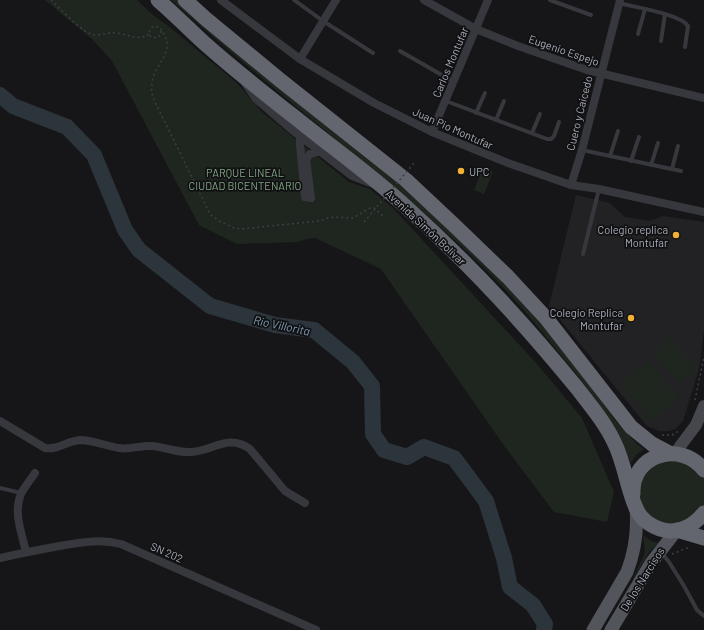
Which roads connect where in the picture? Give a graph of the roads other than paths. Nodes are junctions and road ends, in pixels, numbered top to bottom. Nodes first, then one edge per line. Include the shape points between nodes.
1 (158, 0) edge
2 (185, 0) edge
3 (221, 0) edge
4 (294, 0) edge
5 (336, 0) edge
6 (424, 0) edge
7 (488, 0) edge
8 (550, 0) edge
9 (619, 2) edge
10 (644, 9) junction
11 (665, 14) junction
12 (591, 16) dead end
13 (323, 21) junction
14 (476, 29) junction
15 (638, 34) dead end
16 (661, 41) dead end
17 (685, 47) dead end
18 (400, 51) dead end
19 (373, 53) dead end
20 (300, 59) junction
21 (239, 72) junction
22 (601, 74) junction
23 (454, 82) junction
24 (484, 94) dead end
25 (704, 98) edge
26 (446, 101) junction
27 (504, 101) dead end
28 (476, 113) junction
29 (540, 114) dead end
30 (496, 120) junction
31 (559, 122) dead end
32 (618, 131) dead end
33 (432, 132) junction
34 (532, 133) junction
35 (300, 135) junction
36 (639, 137) dead end
37 (658, 143) dead end
38 (678, 146) dead end
39 (582, 150) junction
40 (321, 151) junction
41 (610, 156) junction
42 (631, 161) junction
43 (651, 165) junction
44 (672, 169) junction
45 (681, 171) dead end
46 (571, 185) junction
47 (386, 190) junction
48 (599, 190) junction
49 (704, 212) edge
50 (583, 254) dead end
51 (699, 404) edge
52 (0, 421) edge
53 (672, 453) junction
54 (704, 470) edge
55 (35, 473) dead end
56 (0, 488) edge
57 (21, 493) junction
58 (305, 503) dead end
59 (635, 506) junction
60 (704, 513) edge
61 (676, 530) junction
62 (704, 538) edge
63 (659, 550) junction
64 (26, 552) junction
65 (0, 558) edge
66 (704, 616) edge
67 (316, 630) edge
68 (593, 630) edge
69 (611, 630) edge

1 - 21 highway, Avenida Simón Bolívar
2 - 53 highway, Avenida Simón Bolívar via 406,180 456,226 546,318 630,426 652,444
3 - 20 street, Juan Pio Montufar
4 - 13 lane
5 - 13 street
6 - 14 street, Eugenio Espejo
7 - 14 street, Carlos Montufar
8 - 12 lane
9 - 10 lane
9 - 22 street, Cuero y Caicedo
10 - 11 lane
10 - 15 lane
11 - 16 lane
11 - 17 lane via 686,22 688,30
13 - 19 lane
13 - 20 street
14 - 22 street, Eugenio Espejo
14 - 23 street, Carlos Montufar
18 - 23 lane
20 - 33 street, Juan Pio Montufar via 374,103
21 - 35 street via 256,99
21 - 47 highway, Avenida Simón Bolívar
22 - 25 street, Eugenio Espejo
22 - 39 street, Cuero y Caicedo
23 - 26 street, Carlos Montufar
24 - 28 lane
26 - 28 lane
26 - 33 street, Carlos Montufar
27 - 30 lane
28 - 30 lane
29 - 34 lane
30 - 34 lane
31 - 34 lane via 551,138
32 - 41 lane
33 - 46 street, Juan Pio Montufar
35 - 40 street
35 - 40 street via 305,197 311,198 306,159 310,154
36 - 42 lane
37 - 43 lane
38 - 44 lane
39 - 41 lane
39 - 46 street, Cuero y Caicedo
40 - 47 street via 352,176
41 - 42 lane
42 - 43 lane
43 - 44 lane
44 - 45 lane
46 - 48 street, Juan Pio Montufar
47 - 59 highway, Avenida Simón Bolívar via 489,285 578,389 612,438 623,461
48 - 49 street, Juan Pio Montufar
48 - 50 lane
51 - 53 street via 696,425
52 - 58 street via 45,448 51,449 81,440 121,449 153,446 182,452 193,452 228,442 242,444 250,448 285,490
53 - 54 highway, Avenida Simón Bolívar via 689,457
53 - 59 highway via 648,461 640,470 634,480 632,491
55 - 57 street
56 - 57 lane
57 - 64 street via 18,517
59 - 61 highway, Avenida Simón Bolívar via 643,519 652,526 663,530
59 - 68 main road, De los Narcisos via 634,552 627,572
60 - 61 highway via 692,525
61 - 62 highway, Avenida Simón Bolívar
61 - 63 main road, De los Narcisos
63 - 66 lane via 669,562 697,610
63 - 69 main road, De los Narcisos
64 - 65 street, SN 202
64 - 67 street, SN 202 via 91,541 121,544

